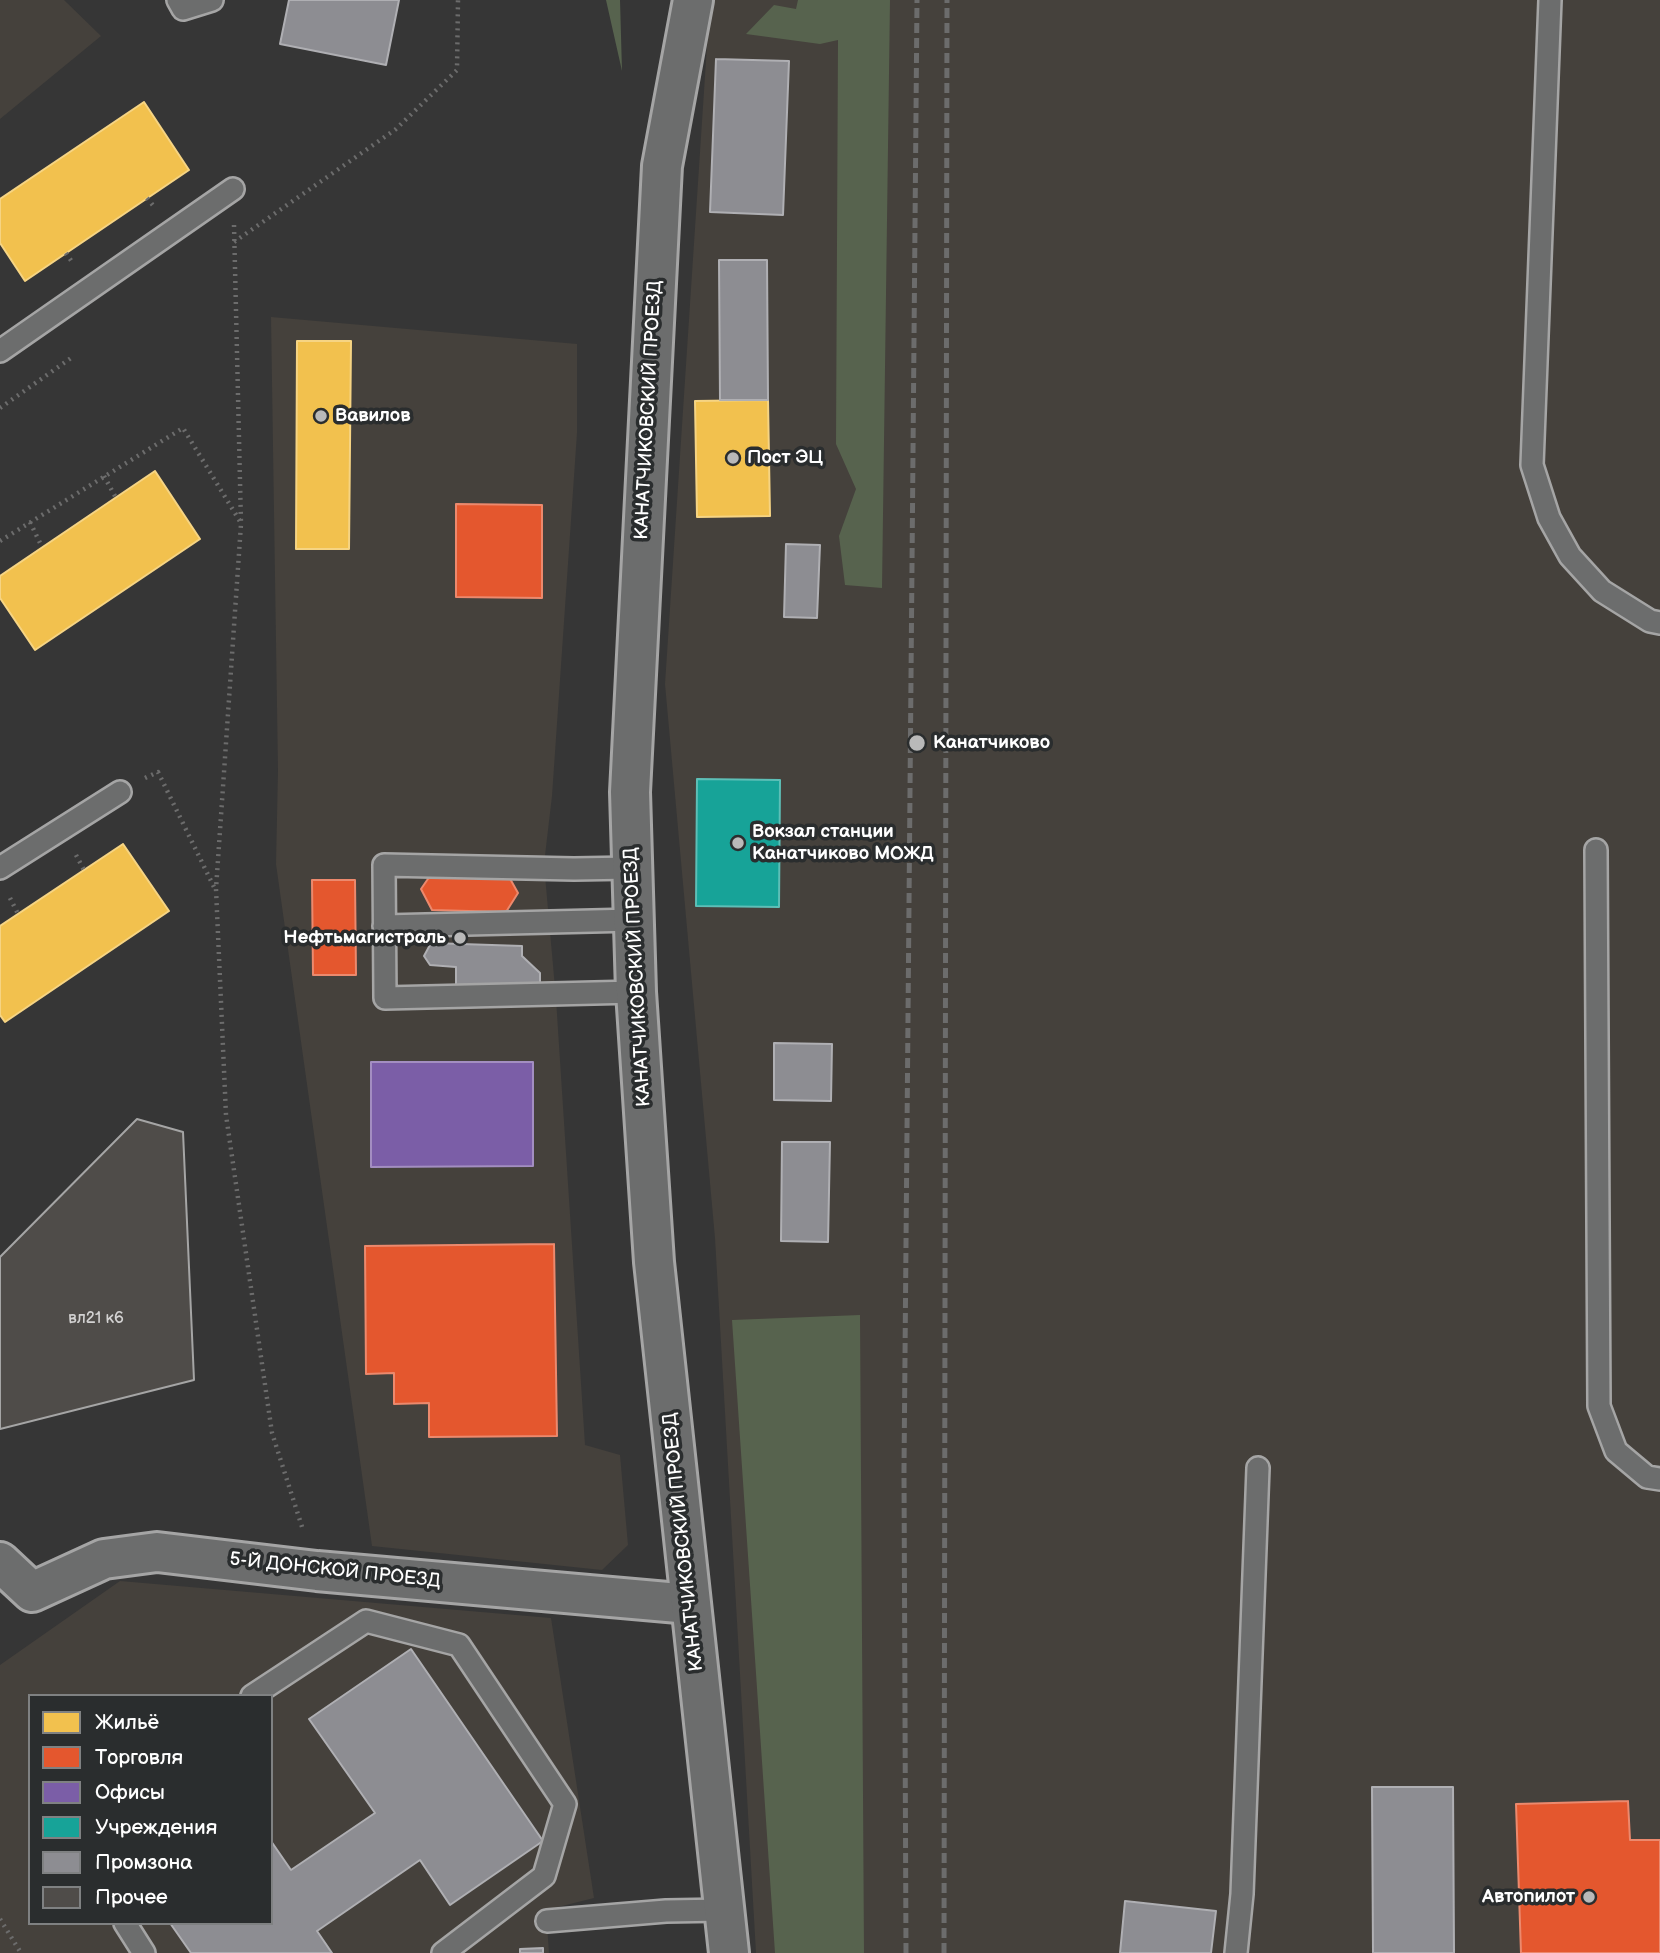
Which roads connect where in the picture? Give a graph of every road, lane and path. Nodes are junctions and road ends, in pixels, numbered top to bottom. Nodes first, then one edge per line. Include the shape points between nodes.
1 (177, 0) edge
2 (212, 0) edge
3 (458, 0) edge
4 (693, 0) edge
5 (1550, 0) edge
6 (233, 189) joint
7 (234, 242) junction
8 (0, 351) edge
9 (71, 358) dead end
10 (0, 408) edge
11 (104, 476) junction
12 (116, 498) dead end
13 (30, 523) junction
14 (241, 524) junction
15 (0, 541) edge
16 (42, 547) dead end
17 (1660, 623) edge
18 (120, 792) joint
19 (1596, 850) dead end
20 (632, 867) junction
21 (0, 868) edge
22 (216, 889) junction
23 (634, 920) junction
24 (384, 926) junction
25 (636, 992) junction
26 (1258, 1468) dead end
27 (1660, 1479) edge
28 (0, 1562) edge
29 (317, 1571) junction
30 (690, 1604) junction
31 (254, 1694) edge
32 (725, 1910) junction
33 (0, 1919) edge
34 (547, 1922) dead end
35 (126, 1925) edge
36 (21, 1953) edge
37 (144, 1953) edge
38 (443, 1953) edge
39 (729, 1953) edge
40 (1236, 1953) edge

1 - 2 lane via 183,9
3 - 7 path via 457,70 396,129
4 - 20 street, КАНАТЧИКОВСКИЙ ПРОЕЗД via 662,166 631,779
5 - 17 lane via 1532,465 1549,518 1570,556 1602,591
6 - 7 path
6 - 8 lane
7 - 14 path
9 - 10 path
11 - 12 path
11 - 13 path
11 - 14 path via 183,428
13 - 15 path
13 - 16 path
14 - 22 path
18 - 21 lane
18 - 22 path via 158,772
19 - 27 lane via 1599,1406 1616,1451 1647,1477
20 - 23 street, КАНАТЧИКОВСКИЙ ПРОЕЗД
20 - 24 lane via 384,866
22 - 29 path via 226,1115 272,1433
23 - 24 lane
23 - 25 street, КАНАТЧИКОВСКИЙ ПРОЕЗД
24 - 25 lane via 385,998
25 - 30 street, КАНАТЧИКОВСКИЙ ПРОЕЗД via 654,1262
26 - 40 lane
28 - 29 street, 5-Й ДОНСКОЙ ПРОЕЗД via 32,1592 104,1559 157,1552
29 - 30 street, 5-Й ДОНСКОЙ ПРОЕЗД
30 - 32 street, КАНАТЧИКОВСКИЙ ПРОЕЗД
31 - 38 lane via 366,1620 459,1645 565,1804 544,1877
32 - 34 lane
32 - 39 street, КАНАТЧИКОВСКИЙ ПРОЕЗД
33 - 36 path
35 - 37 lane

